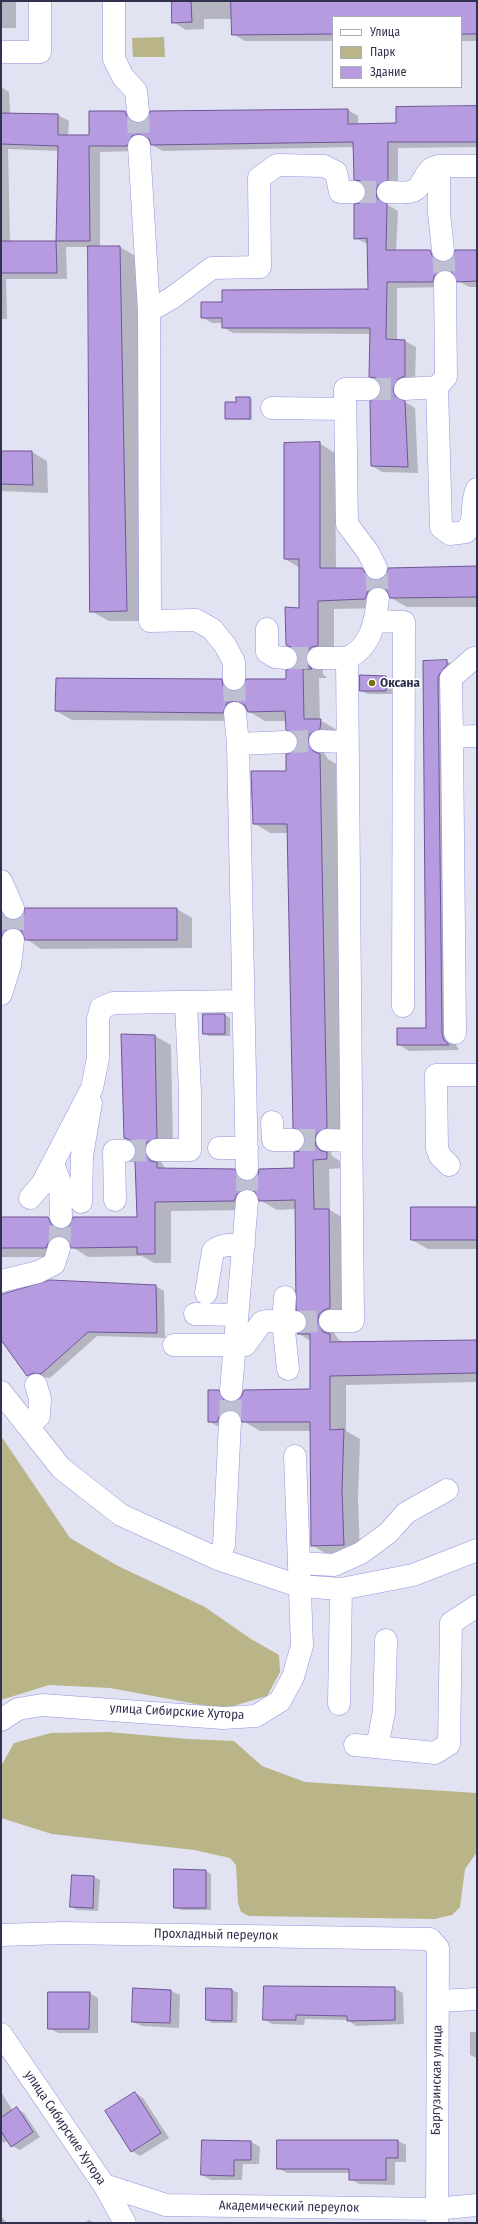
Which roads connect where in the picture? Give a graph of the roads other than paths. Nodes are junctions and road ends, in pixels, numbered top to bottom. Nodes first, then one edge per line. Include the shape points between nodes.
1 (40, 1) edge
2 (114, 1) edge
3 (1, 52) edge
4 (138, 111) tunnel mouth
5 (139, 146) tunnel mouth
6 (439, 166) junction
7 (477, 166) edge
8 (354, 192) tunnel mouth
9 (388, 192) tunnel mouth
10 (443, 250) tunnel mouth
11 (445, 282) tunnel mouth
12 (150, 311) junction
13 (437, 387) junction
14 (369, 389) tunnel mouth
15 (404, 389) tunnel mouth
16 (272, 408) dead end
17 (345, 409) junction
18 (477, 490) edge
19 (376, 568) tunnel mouth
20 (378, 599) tunnel mouth
21 (374, 621) junction
22 (267, 629) dead end
23 (286, 658) tunnel mouth
24 (318, 658) tunnel mouth
25 (347, 658) junction
26 (477, 658) edge
27 (234, 679) tunnel mouth
28 (235, 713) tunnel mouth
29 (477, 736) edge
30 (452, 737) junction
31 (320, 741) tunnel mouth
32 (286, 742) tunnel mouth
33 (346, 742) junction
34 (238, 744) junction
35 (1, 881) edge
36 (12, 908) tunnel mouth
37 (13, 940) tunnel mouth
38 (1, 994) edge
39 (244, 1001) junction
40 (186, 1002) junction
41 (403, 1006) dead end
42 (455, 1033) dead end
43 (477, 1075) edge
44 (92, 1088) junction
45 (272, 1122) dead end
46 (293, 1140) tunnel mouth
47 (327, 1140) tunnel mouth
48 (351, 1141) junction
49 (219, 1148) dead end
50 (247, 1148) junction
51 (157, 1150) tunnel mouth
52 (124, 1151) tunnel mouth
53 (53, 1164) junction
54 (449, 1165) dead end
55 (247, 1170) tunnel mouth
56 (30, 1198) dead end
57 (115, 1200) dead end
58 (247, 1201) tunnel mouth
59 (81, 1202) tunnel mouth
60 (61, 1217) tunnel mouth
61 (244, 1246) junction
62 (59, 1248) tunnel mouth
63 (1, 1281) edge
64 (206, 1293) dead end
65 (285, 1297) dead end
66 (195, 1314) dead end
67 (237, 1315) junction
68 (330, 1321) tunnel mouth
69 (289, 1322) junction
70 (174, 1345) dead end
71 (233, 1346) junction
72 (288, 1369) dead end
73 (36, 1384) dead end
74 (231, 1390) tunnel mouth
75 (1, 1392) edge
76 (230, 1422) tunnel mouth
77 (28, 1426) junction
78 (295, 1456) dead end
79 (447, 1490) dead end
80 (477, 1550) edge
81 (218, 1560) junction
82 (298, 1563) junction
83 (299, 1586) junction
84 (341, 1589) junction
85 (477, 1606) edge
86 (386, 1640) dead end
87 (339, 1704) dead end
88 (1, 1720) edge
89 (355, 1744) dead end
90 (377, 1747) junction
91 (1, 1935) edge
92 (430, 1939) joint
93 (477, 1999) edge
94 (438, 2001) junction
95 (1, 2034) edge
96 (104, 2185) junction
97 (477, 2205) edge
98 (436, 2216) edge
99 (125, 2223) edge

1 - 3 street via 40,52
2 - 4 street via 114,59 123,77 136,91
5 - 12 street
6 - 7 street
6 - 9 street via 426,172 423,182 414,190 405,193
6 - 10 street via 439,213
8 - 12 street via 340,192 336,172 324,166 277,166 267,170 259,178 260,267 212,268
11 - 13 street via 446,377
12 - 27 street via 150,620 196,620 212,629 234,662
13 - 15 street
13 - 18 street via 441,527 450,534 466,532 473,523 474,495
14 - 17 street via 345,390
16 - 17 street
17 - 19 street via 347,524 368,552
20 - 21 street
21 - 25 street via 372,632 356,654
21 - 41 street via 404,622
22 - 23 street via 266,652 275,657
24 - 25 street
25 - 33 street
26 - 30 street via 451,678
28 - 34 street
29 - 30 street
30 - 42 street
31 - 33 street
32 - 34 street
33 - 48 street
34 - 39 street
35 - 36 street
37 - 38 street via 10,965
39 - 40 street
39 - 50 street
40 - 44 street via 113,1004 102,1008 98,1020 98,1058
40 - 51 street via 190,1150
43 - 54 street via 436,1075 436,1148
44 - 53 street
44 - 59 street via 82,1156
45 - 46 street via 273,1140
47 - 48 street
48 - 68 street via 353,1321
49 - 50 street
50 - 55 street
52 - 57 street via 114,1151
53 - 56 street via 42,1184
53 - 60 street via 60,1182
58 - 61 street
61 - 64 street via 224,1245 213,1251
61 - 67 street
62 - 63 street via 54,1264 38,1272
65 - 69 street
66 - 67 street
67 - 71 street
69 - 71 street via 262,1322 245,1345
69 - 72 street
70 - 71 street
71 - 74 street
73 - 77 street via 40,1399 39,1416
75 - 77 street
76 - 81 street via 224,1545
77 - 81 street via 61,1468 121,1515
78 - 82 street, улица Сибирские Хутора
79 - 82 street via 406,1513 388,1533 361,1553 334,1565
80 - 84 street via 413,1575
81 - 83 street
82 - 83 street, улица Сибирские Хутора
83 - 84 street
83 - 88 street, улица Сибирские Хутора via 302,1646 293,1677 280,1701 256,1716 223,1718 42,1705 18,1709
84 - 87 street
85 - 90 street via 451,1623 449,1744 436,1754
86 - 90 street via 384,1712
89 - 90 street
91 - 92 street, Прохладный переулок via 63,1933
92 - 94 street, Баргузинская улица via 438,1948
93 - 94 street
94 - 98 street, Баргузинская улица
95 - 96 street, улица Сибирские Хутора
96 - 98 street, Академический переулок via 166,2205
96 - 99 street, улица Сибирские Хутора
97 - 98 street, Академический переулок

